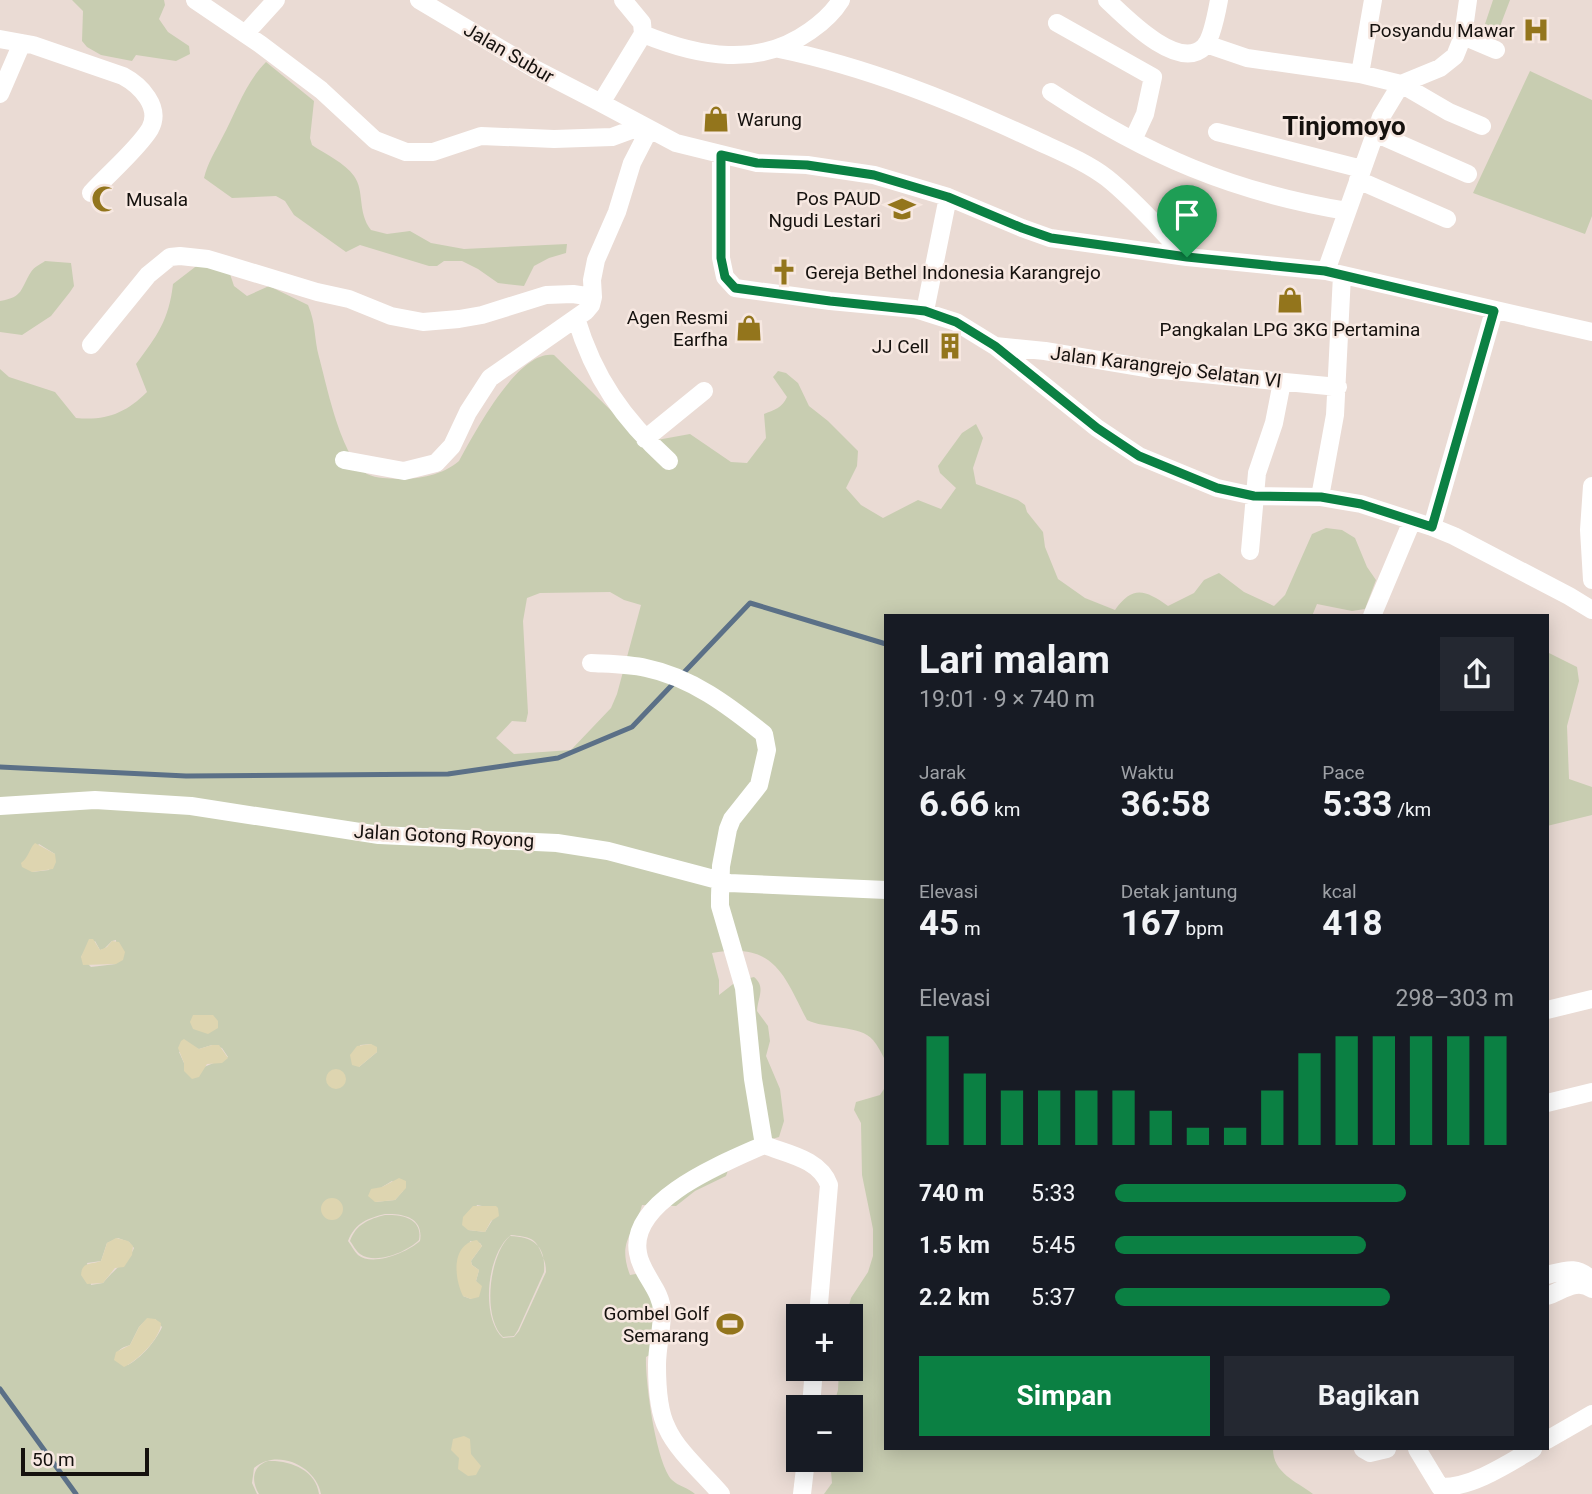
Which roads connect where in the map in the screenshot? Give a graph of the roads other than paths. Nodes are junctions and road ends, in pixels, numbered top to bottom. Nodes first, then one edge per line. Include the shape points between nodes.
1 (195, 0) edge
2 (276, 0) edge
3 (419, 0) edge
4 (623, 0) edge
5 (841, 0) edge
6 (1107, 0) edge
7 (1219, 0) edge
8 (1373, 0) edge
9 (1468, 0) edge
10 (1057, 23) dead end
11 (245, 34) junction
12 (643, 34) junction
13 (1463, 36) junction
14 (0, 39) edge
15 (22, 43) junction
16 (1206, 44) junction
17 (1165, 48) junction
18 (779, 49) junction
19 (1496, 50) dead end
20 (1360, 74) junction
21 (1153, 77) junction
22 (1401, 84) junction
23 (1051, 92) dead end
24 (0, 94) edge
25 (601, 103) junction
26 (1482, 126) dead end
27 (646, 128) junction
28 (1217, 132) dead end
29 (1375, 133) junction
30 (1133, 141) junction
31 (721, 155) junction
32 (1468, 174) dead end
33 (1360, 175) junction
34 (91, 193) dead end
35 (948, 197) junction
36 (1346, 211) junction
37 (1447, 219) dead end
38 (1187, 257) junction
39 (1334, 273) junction
40 (593, 297) junction
41 (925, 311) junction
42 (1494, 311) junction
43 (576, 318) junction
44 (1592, 332) edge
45 (91, 345) dead end
46 (995, 346) junction
47 (1282, 382) junction
48 (1338, 387) junction
49 (704, 391) dead end
50 (645, 439) junction
51 (344, 460) dead end
52 (669, 461) dead end
53 (1592, 486) edge
54 (1254, 496) junction
55 (1321, 497) junction
56 (1412, 521) junction
57 (1432, 527) junction
58 (1250, 551) dead end
59 (1592, 580) edge
60 (1592, 610) edge
61 (1372, 614) edge
62 (591, 663) dead end
63 (0, 806) edge
64 (884, 890) edge
65 (1592, 999) edge
66 (1549, 1010) edge
67 (1592, 1091) edge
68 (1549, 1102) edge
69 (764, 1145) junction
70 (1549, 1275) edge
71 (1592, 1281) edge
72 (1592, 1289) edge
73 (1549, 1295) edge
74 (819, 1304) edge
75 (1592, 1414) edge
76 (1549, 1439) edge
77 (1365, 1450) edge
78 (1383, 1450) edge
79 (1418, 1450) edge
80 (1531, 1450) edge
81 (805, 1472) edge
82 (721, 1494) edge
83 (802, 1494) edge

1 - 11 street
2 - 11 street
3 - 25 street, Jalan Subur
4 - 12 street via 642,23
5 - 18 street via 822,22
6 - 17 street
7 - 16 street
8 - 20 street
9 - 13 street
10 - 21 street
11 - 27 street via 321,90 374,140 406,152 433,152 481,136 554,139 612,136
12 - 18 street via 724,55
12 - 25 street
13 - 19 street
13 - 22 street via 1449,63
14 - 15 street
15 - 24 street
15 - 34 street via 123,76 148,99 151,127
16 - 17 street via 1189,53
16 - 20 street via 1247,58
17 - 21 street
18 - 38 street via 944,99 1092,168
20 - 22 street
21 - 30 street
22 - 26 street via 1449,113
22 - 29 street
23 - 30 street
25 - 27 street, Jalan Subur
27 - 31 street, Jalan Subur via 676,143
27 - 40 street via 596,260
28 - 33 street
29 - 32 street
29 - 33 street
30 - 36 street via 1211,177 1296,203
31 - 35 street, Jalan Subur via 855,172
31 - 41 street, Jalan Karangrejo Selatan VI via 721,258 725,277 735,288
33 - 36 street
33 - 37 street
35 - 38 street, Jalan Subur via 1051,238
35 - 41 street
36 - 39 street
38 - 39 street, Jalan Subur
39 - 42 street, Jalan Subur
39 - 48 street
40 - 43 street
40 - 45 street via 546,295 482,315 423,321 391,316 349,299 208,259 180,256 170,257 148,275
41 - 46 street, Jalan Karangrejo Selatan VI via 956,322
42 - 44 street, Jalan Subur
42 - 57 street
43 - 50 street via 608,393
43 - 51 street via 490,379 452,446 436,463 404,471
46 - 47 street, Jalan Karangrejo Selatan VI
46 - 54 street, Jalan Karangrejo Selatan VI via 1139,456 1208,485
47 - 48 street, Jalan Karangrejo Selatan VI
47 - 54 street
48 - 55 street
49 - 50 street
50 - 52 street
53 - 59 street
54 - 55 street, Jalan Karangrejo Selatan VI
54 - 58 street
55 - 56 street, Jalan Karangrejo Selatan VI
56 - 57 street, Jalan Karangrejo Selatan VI
56 - 61 street
57 - 60 street, Jalan Karangrejo Selatan VI
62 - 69 street via 646,668 691,683 764,734 767,750 759,785 728,829 720,896 744,988 752,1079
63 - 64 street, Jalan Gotong Royong via 95,800 191,806 379,835 556,843 608,851 729,883
65 - 66 street
67 - 68 street
69 - 74 street via 814,1165 829,1185
69 - 82 street via 716,1166 670,1194 657,1205 637,1238 641,1264 662,1310 657,1364 664,1421 674,1440
70 - 71 street via 1572,1269
72 - 73 street via 1576,1284
75 - 76 street
77 - 78 street
79 - 80 street via 1440,1487 1450,1487
81 - 83 street

